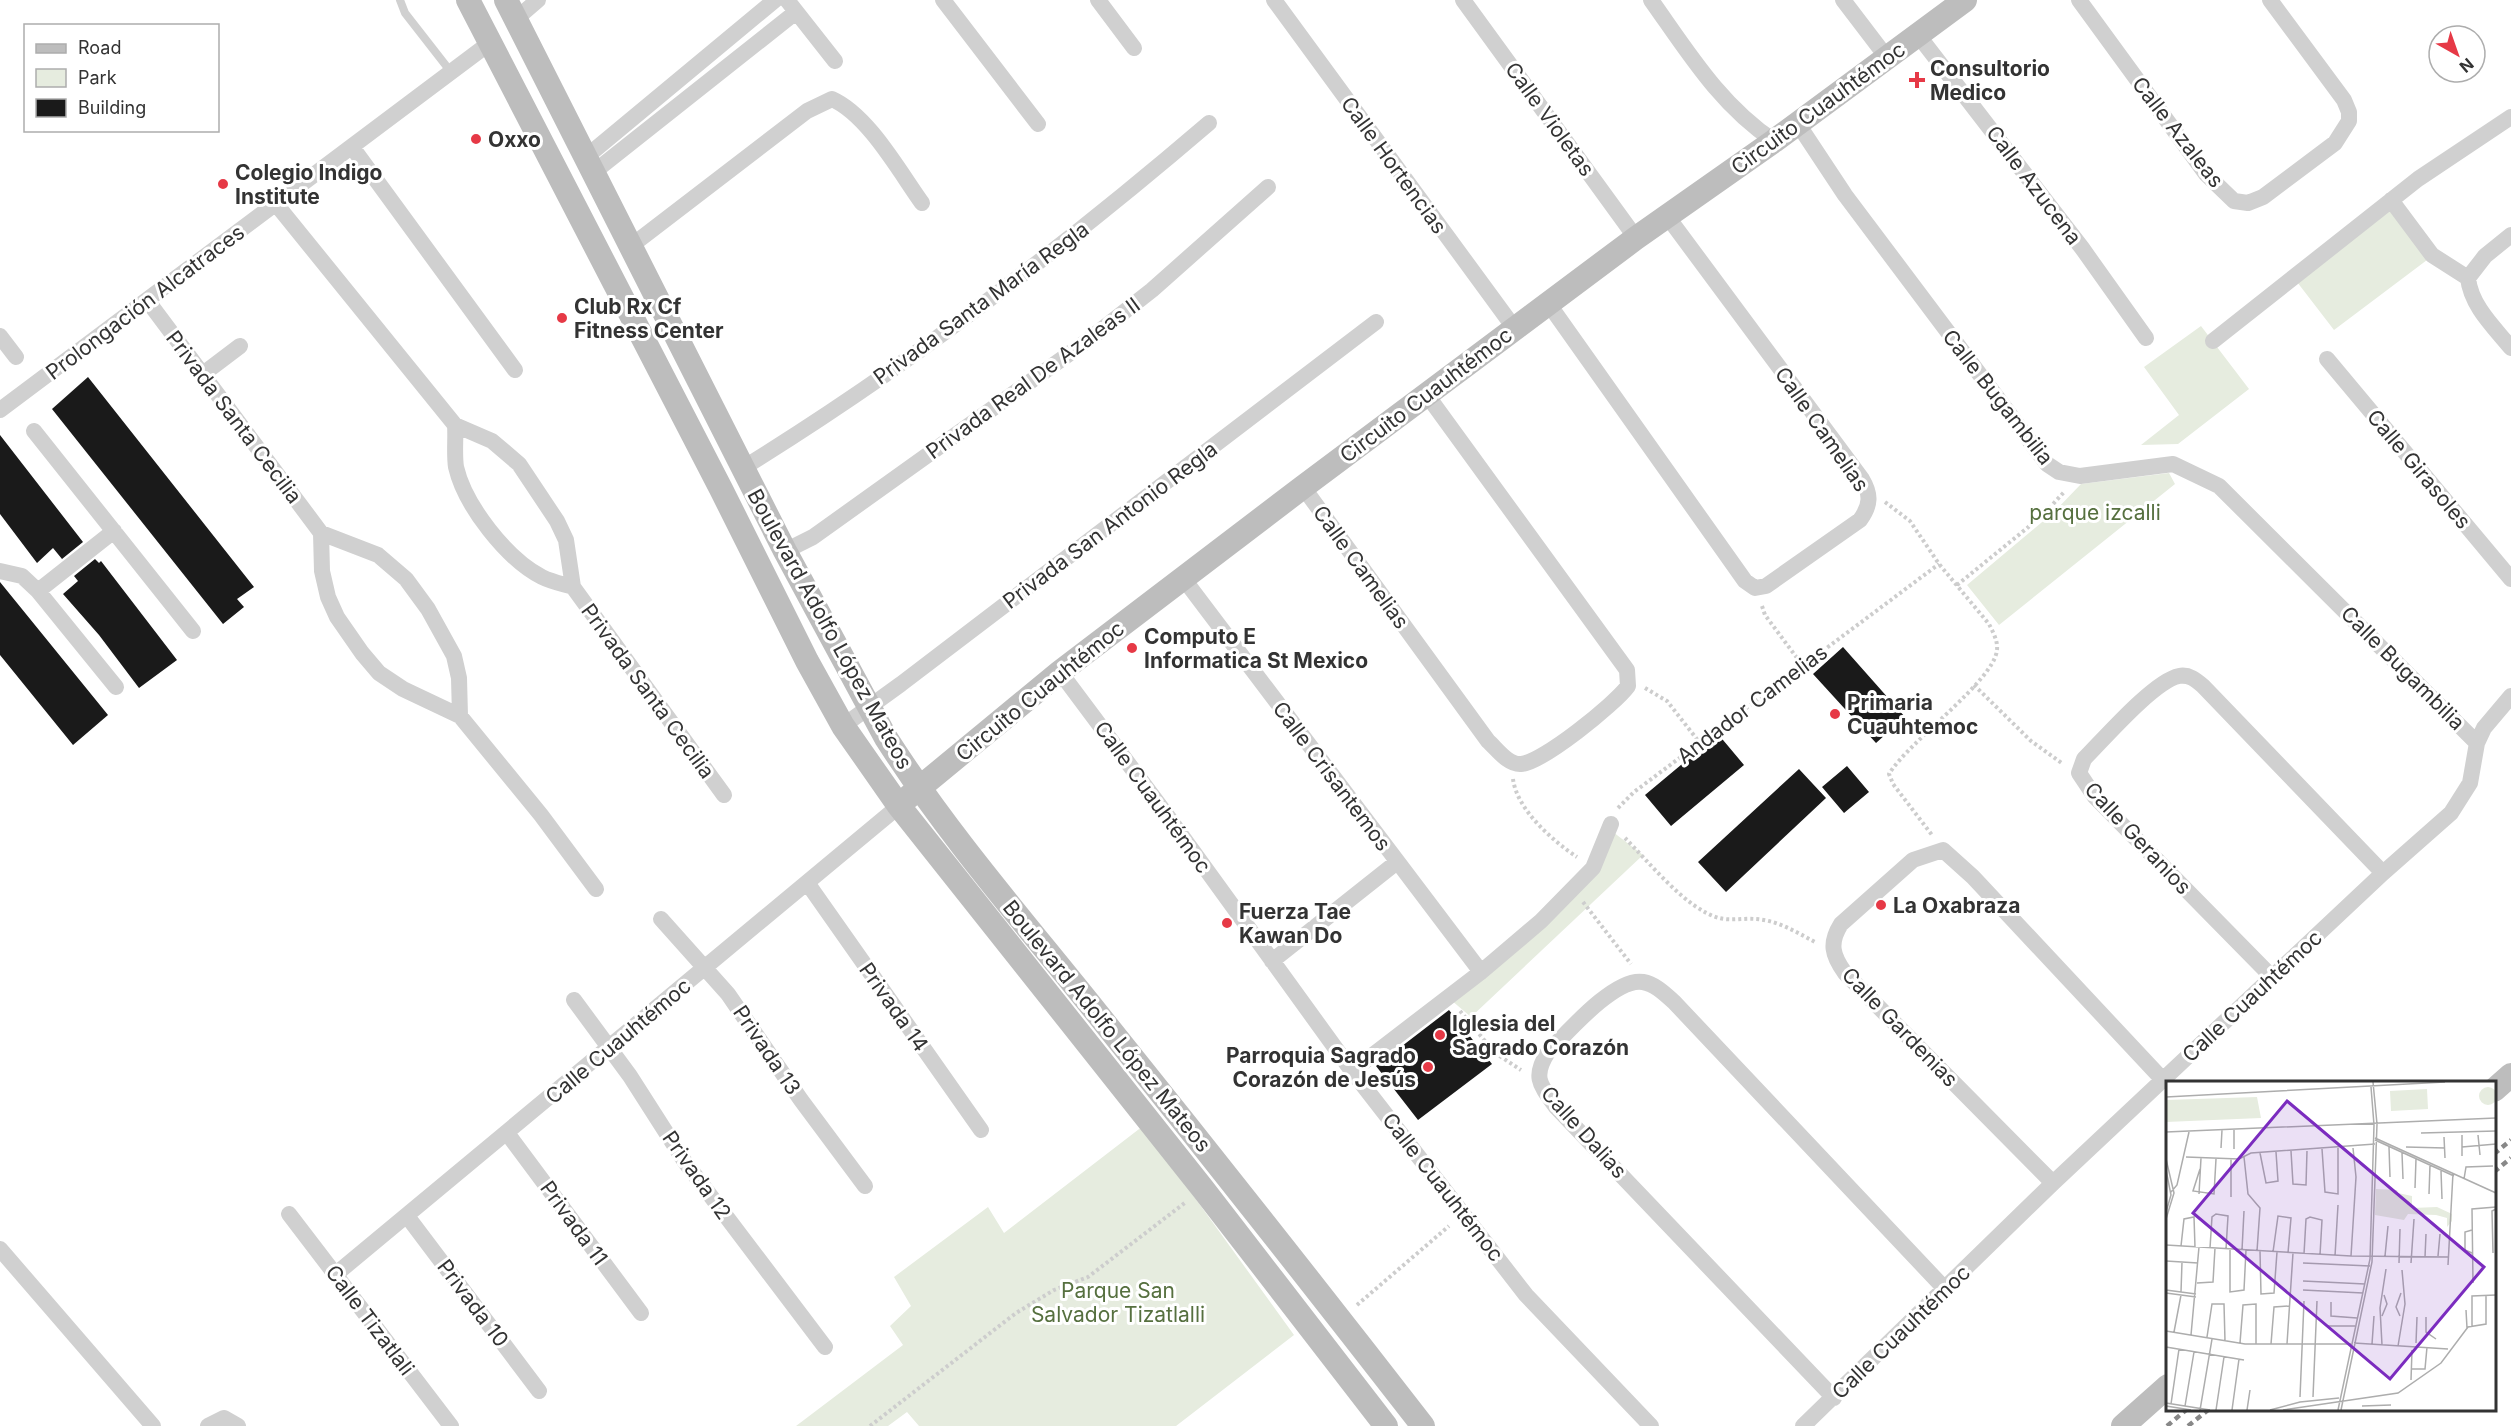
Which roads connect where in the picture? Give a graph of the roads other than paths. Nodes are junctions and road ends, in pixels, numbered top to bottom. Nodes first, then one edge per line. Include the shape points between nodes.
1 (400, 0) edge
2 (468, 0) edge
3 (538, 0) edge
4 (775, 0) edge
5 (944, 0) edge
6 (1098, 0) edge
7 (1274, 0) edge
8 (1463, 0) edge
9 (1651, 0) edge
10 (1843, 0) edge
11 (1965, 0) edge
12 (2079, 0) edge
13 (2270, 0) edge
14 (791, 6) edge
15 (511, 10) edge
16 (1918, 35) junction
17 (491, 42) junction
18 (1134, 48) dead end
19 (1888, 59) junction
20 (835, 61) dead end
21 (452, 73) junction
22 (2511, 117) edge
23 (1209, 123) dead end
24 (1038, 124) dead end
25 (1798, 124) junction
26 (1774, 141) junction
27 (352, 147) junction
28 (590, 164) junction
29 (1268, 187) dead end
30 (2391, 200) junction
31 (922, 203) dead end
32 (276, 204) junction
33 (1667, 216) junction
34 (2511, 235) edge
35 (1636, 238) junction
36 (631, 246) junction
37 (2468, 278) junction
38 (147, 300) junction
39 (1548, 303) junction
40 (1376, 322) dead end
41 (1515, 329) junction
42 (0, 336) edge
43 (2146, 338) dead end
44 (2213, 341) dead end
45 (240, 346) dead end
46 (2511, 348) edge
47 (16, 357) dead end
48 (2327, 358) dead end
49 (515, 370) dead end
50 (203, 375) junction
51 (1427, 395) junction
52 (0, 410) edge
53 (455, 425) junction
54 (34, 431) dead end
55 (743, 468) junction
56 (1303, 487) junction
57 (114, 531) junction
58 (321, 533) junction
59 (785, 551) junction
60 (0, 572) edge
61 (1183, 578) junction
62 (2511, 579) edge
63 (573, 587) junction
64 (38, 591) junction
65 (193, 631) dead end
66 (1060, 672) junction
67 (116, 687) dead end
68 (2511, 696) edge
69 (869, 708) junction
70 (460, 716) junction
71 (843, 726) junction
72 (2477, 743) junction
73 (919, 788) junction
74 (724, 795) dead end
75 (899, 806) junction
76 (1611, 824) road end
77 (1397, 862) junction
78 (2383, 873) junction
79 (808, 884) junction
80 (596, 889) dead end
81 (661, 919) dead end
82 (1272, 961) junction
83 (706, 969) junction
84 (1481, 972) junction
85 (2272, 977) junction
86 (574, 1000) dead end
87 (609, 1048) junction
88 (1352, 1071) junction
89 (2511, 1075) edge
90 (2163, 1080) junction
91 (2496, 1088) edge
92 (981, 1130) dead end
93 (507, 1133) junction
94 (2053, 1183) junction
95 (865, 1186) dead end
96 (289, 1214) dead end
97 (407, 1216) junction
98 (1264, 1222) junction
99 (1240, 1239) junction
100 (0, 1249) edge
101 (336, 1274) junction
102 (1945, 1289) junction
103 (641, 1313) dead end
104 (825, 1347) dead end
105 (2166, 1388) edge
106 (539, 1391) dead end
107 (1834, 1398) junction
108 (153, 1426) edge
109 (208, 1426) edge
110 (238, 1426) edge
111 (451, 1426) edge
112 (1386, 1426) edge
113 (1423, 1426) edge
114 (1651, 1426) edge
115 (1803, 1426) edge
116 (2123, 1426) edge

1 - 21 lane via 415,27
2 - 17 street, Boulevard Adolfo López Mateos
3 - 15 street
4 - 28 street
5 - 24 street
6 - 18 street
7 - 41 street, Calle Hortencias
8 - 35 street, Calle Violetas
9 - 26 street via 1709,82 1748,124
10 - 19 street
11 - 16 street, Circuito Cuauhtémoc
12 - 13 street, Calle Azaleas via 2206,174 2234,201 2248,203 2263,197 2335,143 2349,121 2344,100
14 - 20 street
14 - 28 street
15 - 28 street, Boulevard Adolfo López Mateos
16 - 19 street, Circuito Cuauhtémoc
16 - 43 street, Calle Azucena
17 - 21 street, Prolongación Alcatraces
17 - 71 street, Boulevard Adolfo López Mateos
19 - 25 street, Circuito Cuauhtémoc
21 - 27 street, Prolongación Alcatraces
22 - 30 street
23 - 55 street, Privada Santa María Regla via 1090,224 995,297
25 - 26 street, Circuito Cuauhtémoc
25 - 72 street, Calle Bugambilia via 1845,195 2039,455 2059,472 2080,476 2173,464 2219,486
26 - 33 street, Circuito Cuauhtémoc
27 - 32 street, Prolongación Alcatraces
27 - 49 street
28 - 36 street, Boulevard Adolfo López Mateos
29 - 59 street, Privada Real De Azaleas II via 1152,290 1087,341 813,537
30 - 37 street via 2432,255
30 - 44 street
31 - 36 street via 860,120 832,99 807,111
32 - 38 street, Prolongación Alcatraces
32 - 53 street, Privada Santa Cecilia
33 - 35 street, Circuito Cuauhtémoc
33 - 39 street, Calle Camelias via 1862,479 1870,498 1860,520 1776,580 1755,588 1739,574
34 - 37 street via 2485,256
35 - 39 street, Circuito Cuauhtémoc
36 - 55 street, Boulevard Adolfo López Mateos
37 - 46 street via 2475,303
38 - 50 street, Privada Santa Cecilia
38 - 52 street, Prolongación Alcatraces
39 - 41 street, Circuito Cuauhtémoc
40 - 69 street, Privada San Antonio Regla
41 - 51 street, Circuito Cuauhtémoc
42 - 47 street
45 - 50 street
48 - 62 street, Calle Girasoles
50 - 58 street, Privada Santa Cecilia
51 - 56 street, Circuito Cuauhtémoc
51 - 56 street, Calle Camelias via 1620,659 1629,678 1628,686 1610,705 1539,758 1521,764 1511,762 1488,741
53 - 63 street, Privada Santa Cecilia via 492,441 519,464 566,540
53 - 63 street, Privada Santa Cecilia via 456,466 468,495 494,535 518,561 543,578
54 - 57 street
55 - 59 street, Boulevard Adolfo López Mateos
56 - 61 street, Circuito Cuauhtémoc
57 - 64 street
57 - 65 street
58 - 70 street via 322,571 328,597 362,653 379,673 403,689
58 - 70 street via 378,555 406,579 454,656
59 - 69 street, Boulevard Adolfo López Mateos
60 - 64 street via 22,576
61 - 66 street, Circuito Cuauhtémoc
61 - 77 street, Calle Crisantemos
63 - 74 street, Privada Santa Cecilia
64 - 67 street
66 - 73 street, Circuito Cuauhtémoc
66 - 82 street, Calle Cuauhtémoc
68 - 72 street, Calle Cuauhtémoc via 2493,715
69 - 71 street, Privada San Antonio Regla
69 - 73 street, Boulevard Adolfo López Mateos
70 - 80 street
71 - 75 street, Boulevard Adolfo López Mateos
72 - 78 street, Calle Cuauhtémoc via 2475,765 2462,800
73 - 75 street, Circuito Cuauhtémoc
73 - 98 street, Boulevard Adolfo López Mateos
75 - 79 street, Calle Cuauhtémoc
75 - 99 street, Boulevard Adolfo López Mateos
76 - 84 street via 1593,867
77 - 82 street
77 - 84 street, Calle Crisantemos
78 - 85 street, Calle Cuauhtémoc
78 - 85 street, Calle Geranios via 2193,677 2180,676 2158,686 2084,759 2079,772 2095,797
79 - 83 street, Calle Cuauhtémoc
79 - 92 street, Privada 14
81 - 83 street, Privada 13
82 - 88 street, Calle Cuauhtémoc
83 - 87 street, Calle Cuauhtémoc
83 - 95 street, Privada 13 via 754,1028
84 - 88 street
85 - 90 street, Calle Cuauhtémoc
86 - 87 street, Privada 12
87 - 93 street, Calle Cuauhtémoc
87 - 104 street, Privada 12 via 685,1162
88 - 114 street, Calle Cuauhtémoc via 1526,1295
89 - 91 street
90 - 94 street, Calle Cuauhtémoc
90 - 94 street, Calle Gardenias via 1973,877 1943,850 1913,860 1841,924 1833,936 1832,950 1845,973
93 - 97 street, Calle Cuauhtémoc
93 - 103 street, Privada 11
94 - 102 street, Calle Cuauhtémoc
96 - 101 street, Calle Tizatlali
97 - 101 street, Calle Cuauhtémoc
97 - 106 street, Privada 10
98 - 99 street
98 - 113 street, Boulevard Adolfo López Mateos
99 - 112 street, Boulevard Adolfo López Mateos
100 - 108 street
101 - 111 street, Calle Tizatlali
102 - 107 street, Calle Cuauhtémoc
102 - 107 street, Calle Dalias via 1674,1002 1645,982 1632,981 1617,990 1548,1052 1540,1064 1538,1078 1556,1107
105 - 116 street
107 - 115 street, Calle Cuauhtémoc
109 - 110 street via 224,1418

